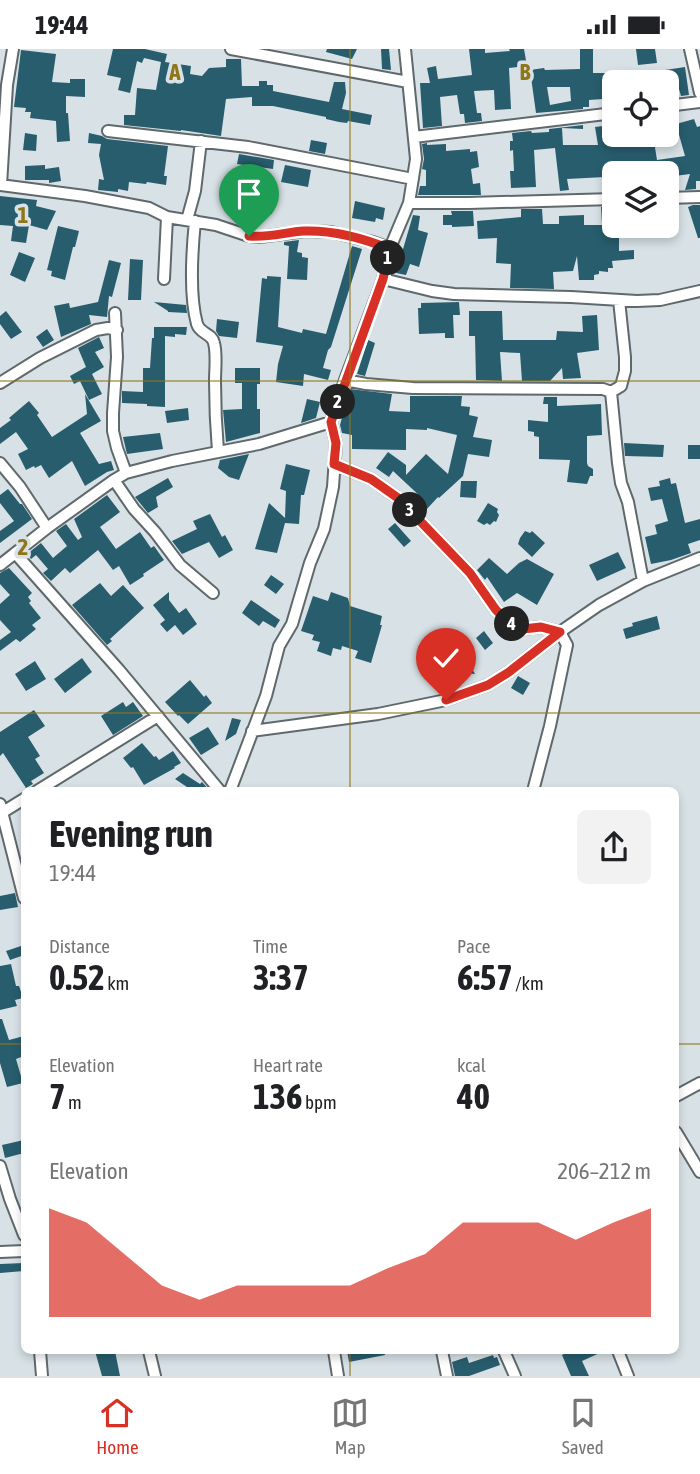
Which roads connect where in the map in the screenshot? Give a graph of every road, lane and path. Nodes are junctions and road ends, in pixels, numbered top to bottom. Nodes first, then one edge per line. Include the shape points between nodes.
1 (13, 49) edge
2 (231, 49) edge
3 (405, 49) edge
4 (690, 49) edge
5 (408, 82) junction
6 (700, 93) edge
7 (700, 102) edge
8 (679, 105) edge
9 (602, 114) edge
10 (108, 131) dead end
11 (414, 137) junction
12 (201, 141) junction
13 (413, 180) junction
14 (1, 185) edge
15 (700, 197) edge
16 (679, 198) edge
17 (602, 199) edge
18 (408, 203) junction
19 (167, 217) junction
20 (191, 221) junction
21 (390, 249) junction
22 (164, 279) dead end
23 (383, 279) junction
24 (700, 291) edge
25 (620, 300) junction
26 (115, 313) dead end
27 (117, 330) junction
28 (345, 380) junction
29 (0, 383) edge
30 (611, 392) junction
31 (331, 422) junction
32 (218, 451) junction
33 (0, 463) edge
34 (334, 464) junction
35 (126, 473) junction
36 (114, 480) junction
37 (47, 528) junction
38 (15, 553) junction
39 (700, 558) edge
40 (0, 565) edge
41 (643, 581) junction
42 (213, 593) dead end
43 (560, 632) junction
44 (158, 716) junction
45 (252, 731) junction
46 (43, 787) edge
47 (217, 787) edge
48 (232, 787) edge
49 (534, 787) edge
50 (21, 800) edge
51 (1, 808) edge
52 (21, 886) edge
53 (700, 1083) edge
54 (679, 1094) edge
55 (679, 1137) edge
56 (0, 1166) edge
57 (700, 1172) edge
58 (21, 1227) edge
59 (21, 1251) edge
60 (0, 1252) edge
61 (40, 1354) edge
62 (150, 1354) edge
63 (334, 1354) edge
64 (443, 1354) edge
65 (505, 1354) edge
66 (619, 1354) edge
67 (42, 1376) edge
68 (155, 1376) edge
69 (338, 1376) edge
70 (447, 1376) edge
71 (515, 1376) edge
72 (628, 1376) edge

1 - 14 street
2 - 5 street
3 - 5 street
4 - 6 street
5 - 11 street
7 - 8 street
9 - 11 street
10 - 12 street
11 - 13 street
12 - 13 street
12 - 20 street
13 - 18 street
14 - 19 street via 98,198 149,208
15 - 16 street
17 - 18 street
18 - 21 street
19 - 20 street
19 - 22 street
20 - 21 street via 260,237 331,232
20 - 32 street via 196,321 215,345
21 - 23 street
23 - 25 street via 454,294
23 - 28 street
24 - 25 street via 660,300
25 - 30 street via 625,371 621,386
26 - 27 street
27 - 29 street via 96,330
27 - 35 street via 113,431
28 - 30 street via 412,387
28 - 31 street
30 - 41 street via 621,483
31 - 32 street
31 - 34 street
32 - 35 street
33 - 37 street
34 - 43 street via 371,479 398,498 470,573 511,624
34 - 45 street via 324,529
35 - 36 street
36 - 37 street
36 - 42 street via 180,565
37 - 38 street
38 - 40 street
38 - 44 street
39 - 41 street
41 - 43 street
43 - 45 street via 488,685 446,700
43 - 49 street via 567,645
44 - 46 street
44 - 47 street
45 - 48 street
50 - 51 street
51 - 52 street
53 - 54 street
55 - 57 street
56 - 58 street
59 - 60 street
61 - 67 street
62 - 68 street
63 - 69 street
64 - 70 street
65 - 71 street
66 - 72 street

